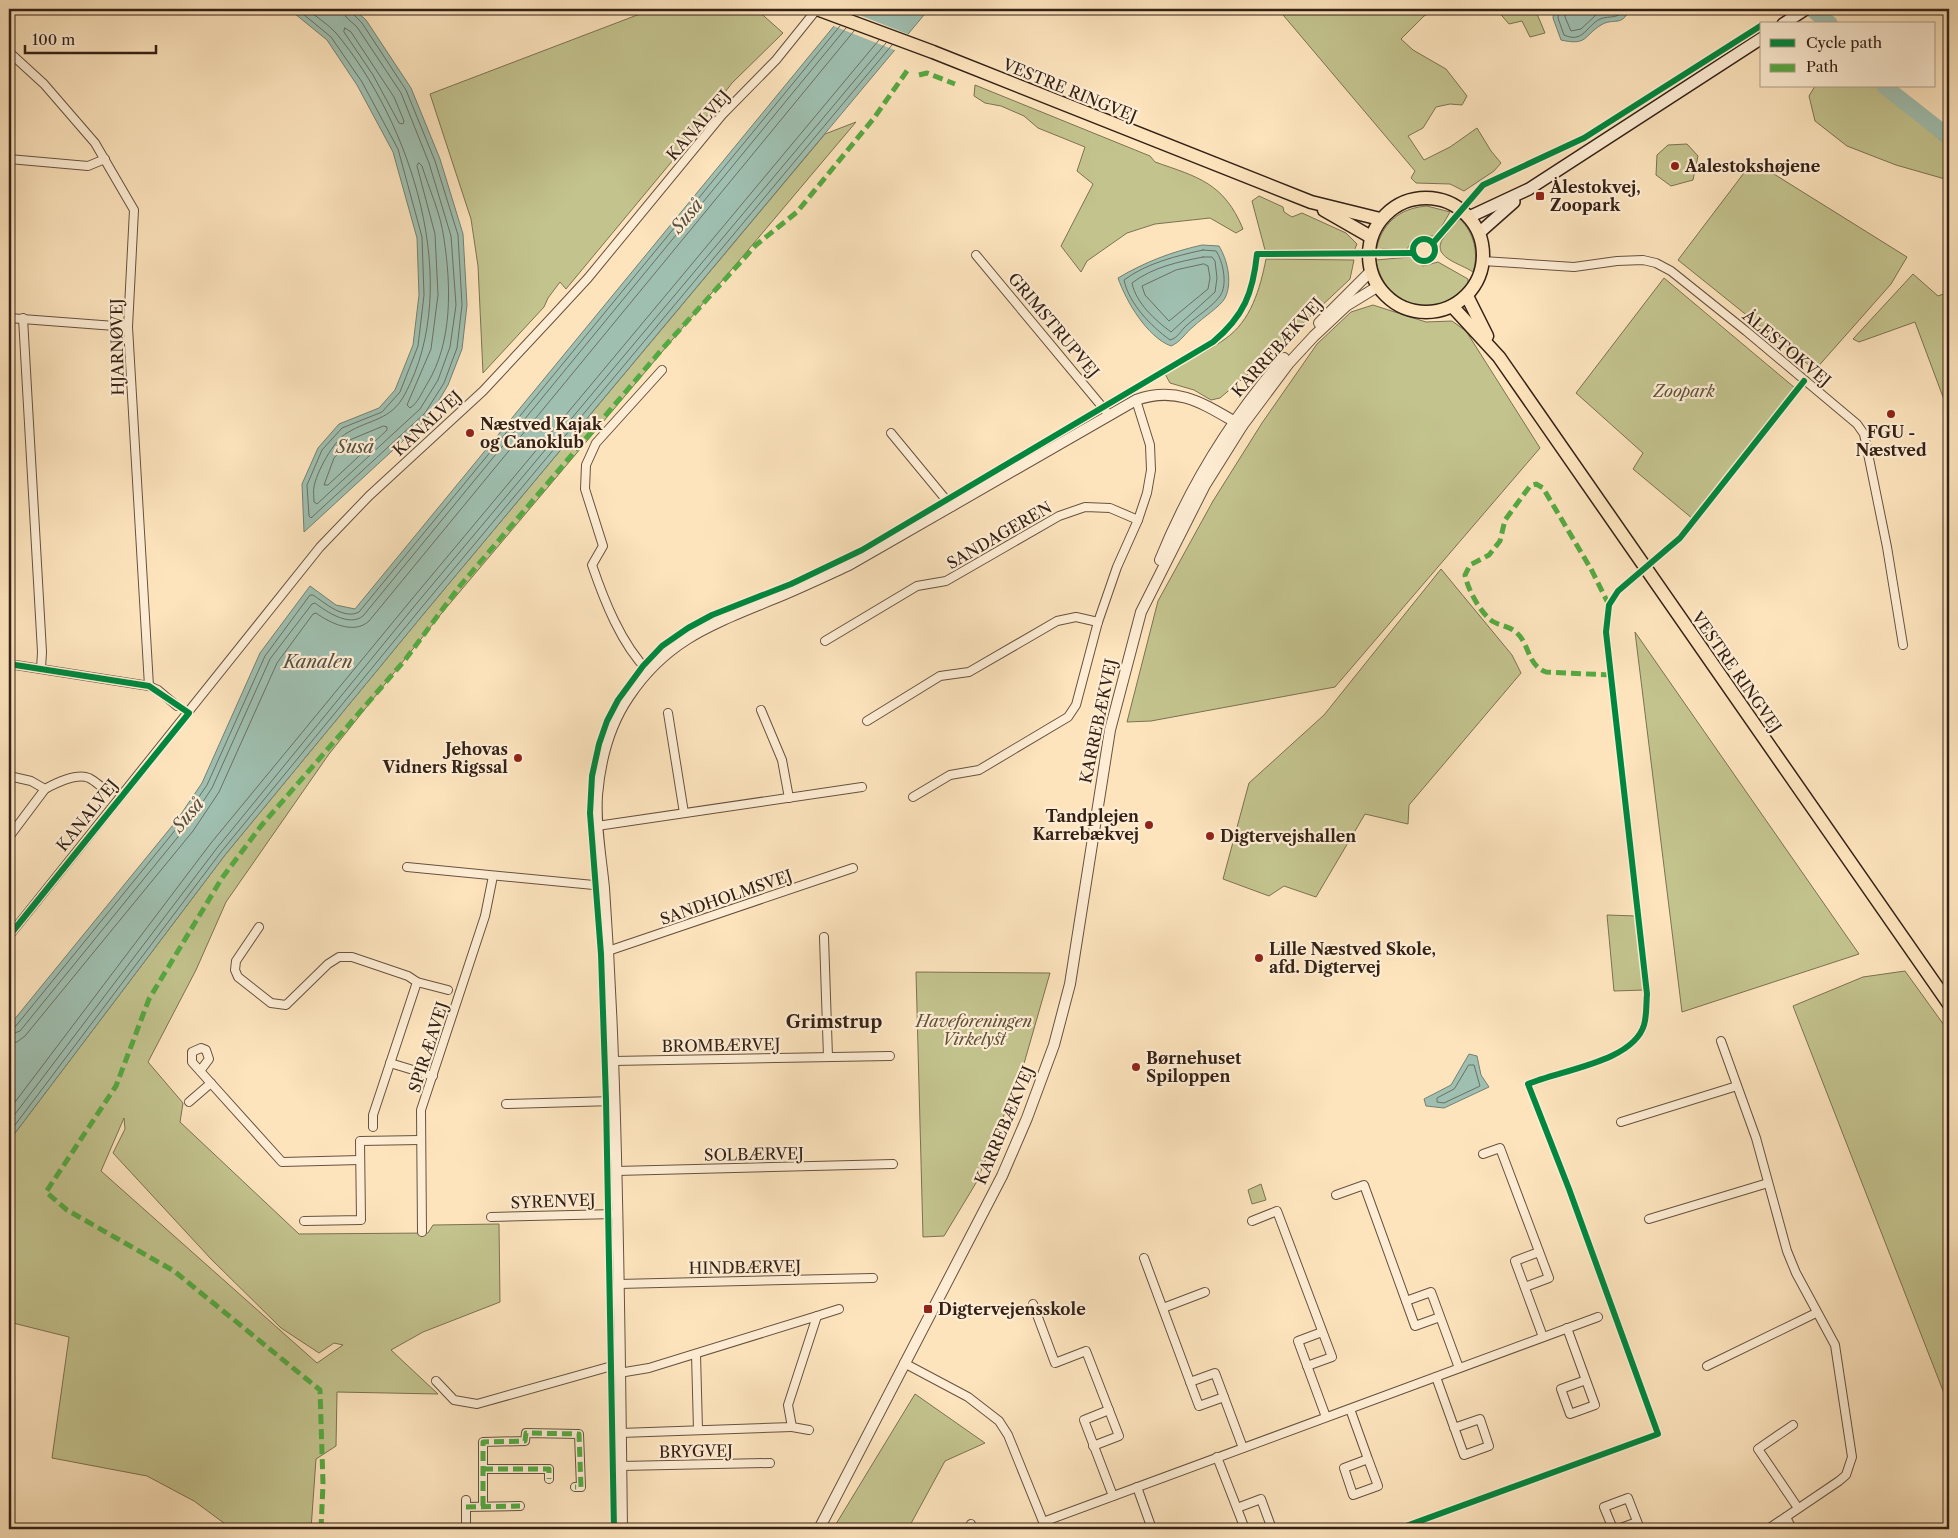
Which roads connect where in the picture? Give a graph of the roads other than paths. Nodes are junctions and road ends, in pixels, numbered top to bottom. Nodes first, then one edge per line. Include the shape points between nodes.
1 (817, 9) edge
2 (1805, 9) edge
3 (1786, 22) edge
4 (1760, 39) edge
5 (9, 52) edge
6 (105, 159) junction
7 (9, 160) edge
8 (1528, 189) junction
9 (1311, 202) junction
10 (1469, 217) junction
11 (1380, 220) junction
12 (1479, 233) junction
13 (1371, 237) junction
14 (976, 255) dead end
15 (1483, 261) junction
16 (1370, 272) junction
17 (1377, 287) junction
18 (1467, 296) junction
19 (1452, 306) junction
20 (9, 318) edge
21 (23, 318) junction
22 (128, 327) junction
23 (1499, 358) junction
24 (662, 370) dead end
25 (1136, 400) junction
26 (1109, 415) junction
27 (1238, 424) junction
28 (891, 433) dead end
29 (952, 507) junction
30 (1138, 520) junction
31 (1141, 612) junction
32 (1098, 622) junction
33 (825, 641) dead end
34 (1903, 645) dead end
35 (9, 664) edge
36 (40, 668) junction
37 (648, 671) junction
38 (149, 686) junction
39 (177, 706) dead end
40 (760, 710) dead end
41 (668, 713) dead end
42 (867, 721) dead end
43 (9, 776) edge
44 (862, 787) dead end
45 (46, 789) junction
46 (106, 790) dead end
47 (914, 797) dead end
48 (789, 798) junction
49 (684, 813) junction
50 (597, 826) junction
51 (9, 837) edge
52 (408, 867) dead end
53 (852, 868) dead end
54 (493, 876) junction
55 (604, 886) junction
56 (259, 927) dead end
57 (9, 936) edge
58 (824, 937) dead end
59 (608, 952) junction
60 (417, 982) junction
61 (448, 990) dead end
62 (1949, 1004) edge
63 (1721, 1041) dead end
64 (890, 1056) dead end
65 (828, 1057) junction
66 (613, 1061) junction
67 (390, 1063) junction
68 (200, 1071) dead end
69 (433, 1076) junction
70 (211, 1083) junction
71 (1737, 1086) junction
72 (614, 1101) junction
73 (189, 1102) dead end
74 (506, 1104) dead end
75 (1621, 1122) dead end
76 (373, 1127) dead end
77 (420, 1140) junction
78 (1483, 1154) dead end
79 (360, 1160) junction
80 (893, 1164) dead end
81 (616, 1171) junction
82 (1768, 1183) junction
83 (1336, 1195) dead end
84 (616, 1214) junction
85 (491, 1217) dead end
86 (1650, 1219) dead end
87 (304, 1221) dead end
88 (1252, 1221) dead end
89 (422, 1232) dead end
90 (1539, 1252) junction
91 (1144, 1258) dead end
92 (873, 1278) dead end
93 (618, 1284) junction
94 (1524, 1287) junction
95 (1205, 1292) dead end
96 (1406, 1301) junction
97 (1033, 1304) dead end
98 (1163, 1308) junction
99 (839, 1309) dead end
100 (1816, 1312) junction
101 (817, 1316) junction
102 (1440, 1317) junction
103 (1598, 1317) dead end
104 (1567, 1328) junction
105 (1322, 1332) junction
106 (1543, 1337) junction
107 (696, 1354) junction
108 (904, 1363) junction
109 (1307, 1366) junction
110 (1707, 1366) dead end
111 (619, 1368) junction
112 (1459, 1368) junction
113 (1436, 1377) junction
114 (1586, 1380) junction
115 (436, 1381) dead end
116 (1190, 1382) junction
117 (1224, 1397) junction
118 (1350, 1409) junction
119 (1109, 1410) junction
120 (1326, 1417) junction
121 (1793, 1425) dead end
122 (792, 1427) junction
123 (1454, 1428) junction
124 (698, 1430) junction
125 (808, 1430) dead end
126 (620, 1432) junction
127 (1093, 1446) junction
128 (1243, 1448) junction
129 (1217, 1457) junction
130 (1368, 1459) junction
131 (770, 1463) dead end
132 (621, 1466) junction
133 (483, 1469) junction
134 (548, 1479) dead end
135 (575, 1487) dead end
136 (1136, 1487) junction
137 (1113, 1496) junction
138 (483, 1506) junction
139 (520, 1506) dead end
140 (1236, 1508) junction
141 (1798, 1508) junction
142 (1786, 1517) junction
143 (1045, 1525) edge
144 (1639, 1526) edge
145 (466, 1529) edge
146 (622, 1529) edge
147 (819, 1529) edge
148 (1152, 1529) edge
149 (1245, 1529) edge
150 (1260, 1529) edge
151 (1272, 1529) edge
152 (1612, 1529) edge
153 (1618, 1529) edge
154 (1768, 1529) edge
155 (1792, 1529) edge

1 - 9 main road, VESTRE RINGVEJ
1 - 57 street, KANALVEJ via 776,60 722,114 588,278 552,317 483,390 369,496 320,547
2 - 3 main road
4 - 8 main road
5 - 6 street, HJARNØVEJ via 44,84
6 - 7 street via 88,166
6 - 22 street, HJARNØVEJ via 134,210
8 - 10 main road
8 - 12 main road
9 - 11 main road, VESTRE RINGVEJ
9 - 13 main road, VESTRE RINGVEJ
10 - 11 main road via 1449,203 1424,198 1400,204
10 - 12 main road
11 - 13 main road
12 - 15 main road
13 - 16 main road via 1368,254
14 - 26 street, GRIMSTRUPVEJ
15 - 18 main road via 1478,280
15 - 34 street, ÅLESTOKVEJ via 1574,267 1617,261 1656,263 1671,271 1746,331 1857,424 1864,434
16 - 17 main road
16 - 27 street, KARREBÆKVEJ via 1284,360
17 - 19 main road via 1394,304 1417,312 1429,313
17 - 27 street, KARREBÆKVEJ via 1346,306 1314,336
18 - 19 main road
18 - 23 main road, VESTRE RINGVEJ
19 - 23 main road, VESTRE RINGVEJ
20 - 21 street
21 - 22 street
21 - 36 street via 42,652
22 - 38 street, HJARNØVEJ
23 - 62 main road, VESTRE RINGVEJ
24 - 37 street via 596,443 586,465 585,489 603,546 592,565 605,602
25 - 26 street
25 - 27 street via 1153,394 1171,394 1202,403
25 - 30 street via 1150,446 1151,462 1147,493
26 - 29 street
27 - 31 street, KARREBÆKVEJ
27 - 31 street, KARREBÆKVEJ via 1200,475 1166,544
28 - 29 street
29 - 37 street via 848,566 693,634
30 - 32 street
30 - 33 street, SANDAGEREN via 1110,508 1085,507 1058,516 946,581 917,586
31 - 108 street, KARREBÆKVEJ via 1110,730 1070,984 1054,1045 1002,1176
32 - 42 street via 1076,617 1057,620 969,672 940,676
32 - 47 street via 1076,705 1068,717 979,770 950,775
35 - 36 street
36 - 38 street
37 - 50 street via 629,695 610,734 601,762
38 - 39 street
40 - 48 street via 782,760
41 - 49 street
43 - 45 street via 31,781
44 - 48 street
45 - 46 street via 55,783 82,776
45 - 51 street
48 - 49 street
49 - 50 street
50 - 55 street
52 - 54 street
53 - 59 street, SANDHOLMSVEJ
54 - 55 street
54 - 69 street, SPIRÆAVEJ via 485,916
55 - 59 street
56 - 60 street via 236,961 235,970 238,977 271,1003 286,1005 339,957 352,957
58 - 65 street
59 - 66 street
60 - 61 street
60 - 67 street
63 - 71 street
64 - 65 street, BROMBÆRVEJ
65 - 66 street, BROMBÆRVEJ
66 - 72 street
67 - 69 street
67 - 76 street via 373,1115
68 - 70 street
69 - 77 street, SPIRÆAVEJ via 421,1110
70 - 73 street
70 - 79 street via 282,1162
71 - 75 street
71 - 82 street
72 - 74 street
72 - 81 street
77 - 79 street via 360,1141
77 - 89 street, SPIRÆAVEJ
78 - 90 street via 1500,1148
79 - 87 street via 361,1220
80 - 81 street, SOLBÆRVEJ
81 - 84 street
82 - 86 street
82 - 100 street via 1787,1251
83 - 96 street via 1364,1185
84 - 85 street, SYRENVEJ
84 - 93 street
88 - 105 street via 1277,1211
90 - 94 street via 1515,1261
90 - 94 street via 1549,1278
91 - 98 street
92 - 93 street, HINDBÆRVEJ
93 - 111 street
94 - 106 street
95 - 98 street
96 - 102 street via 1431,1292
96 - 102 street via 1414,1326
97 - 119 street via 1056,1363 1086,1351
98 - 116 street
99 - 101 street
100 - 110 street
100 - 141 street via 1835,1345 1852,1457 1846,1475
101 - 107 street
101 - 122 street via 788,1405
102 - 112 street
103 - 104 street
104 - 106 street
104 - 114 street
105 - 109 street via 1298,1341
105 - 109 street via 1332,1357
106 - 112 street
107 - 111 street via 649,1368
107 - 124 street
108 - 143 street via 968,1397 999,1421 1008,1435
108 - 147 street, KARREBÆKVEJ
109 - 120 street
111 - 115 street via 477,1404 454,1400
111 - 126 street
112 - 113 street
113 - 118 street
113 - 123 street
114 - 114 street via 1595,1405 1570,1414 1561,1389
116 - 117 street via 1200,1406
116 - 117 street via 1215,1373
117 - 128 street
118 - 120 street
118 - 130 street
119 - 127 street via 1084,1420
119 - 127 street via 1119,1436
120 - 128 street
121 - 141 street via 1758,1449
122 - 124 street
122 - 125 street
123 - 123 street via 1464,1455 1489,1446 1480,1419
124 - 126 street
126 - 132 street
127 - 137 street
128 - 129 street
129 - 136 street
129 - 140 street
130 - 130 street via 1344,1468 1353,1495 1378,1486
131 - 132 street, BRYGVEJ
132 - 146 street
133 - 134 street via 548,1469
133 - 135 street via 484,1442 525,1441 526,1434 579,1434 580,1487
133 - 138 street
136 - 137 street
136 - 148 street
137 - 143 street
138 - 139 street
138 - 145 street via 466,1503
140 - 149 street
140 - 151 street via 1261,1499
141 - 142 street
142 - 154 street
142 - 155 street
144 - 152 street via 1628,1498 1604,1507
144 - 153 street
150 - 151 street

